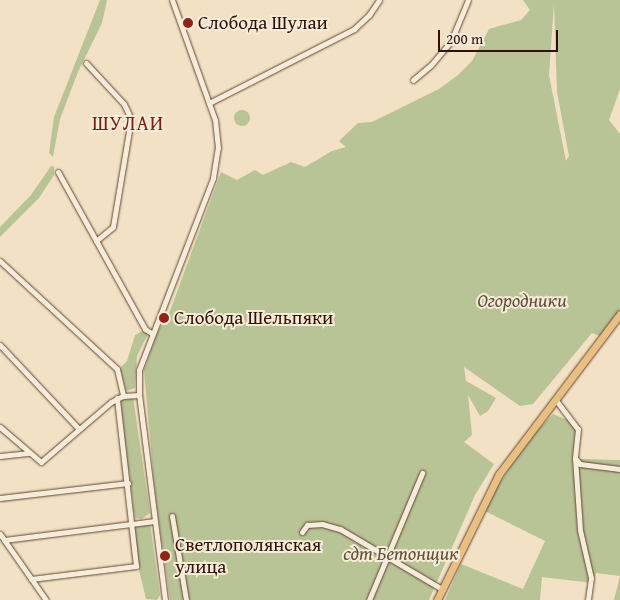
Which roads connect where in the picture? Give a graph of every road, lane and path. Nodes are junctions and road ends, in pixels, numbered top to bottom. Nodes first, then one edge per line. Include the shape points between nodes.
1 (172, 0) edge
2 (379, 0) edge
3 (468, 0) edge
4 (86, 63) dead end
5 (413, 80) dead end
6 (209, 103) junction
7 (58, 172) dead end
8 (96, 241) junction
9 (0, 261) edge
10 (620, 314) edge
11 (153, 334) junction
12 (0, 345) edge
13 (139, 395) junction
14 (120, 397) junction
15 (555, 399) junction
16 (0, 427) edge
17 (79, 429) junction
18 (30, 453) junction
19 (0, 456) edge
20 (575, 458) junction
21 (620, 469) edge
22 (422, 474) dead end
23 (128, 483) junction
24 (0, 498) edge
25 (172, 516) dead end
26 (155, 521) junction
27 (132, 523) junction
28 (302, 532) dead end
29 (0, 534) edge
30 (4, 540) junction
31 (387, 558) junction
32 (31, 579) junction
33 (442, 589) junction
34 (46, 600) edge
35 (165, 600) edge
36 (186, 600) edge
37 (369, 600) edge
38 (437, 600) edge
39 (588, 600) edge

1 - 6 street
2 - 6 street via 367,18 354,29
3 - 5 street via 451,41
4 - 8 street via 124,104 131,119 113,227
6 - 11 street via 218,135 218,162
7 - 8 street
8 - 11 street via 145,329
9 - 14 street via 117,369
10 - 15 main road
11 - 13 street via 139,370
12 - 17 street
13 - 14 street
13 - 26 street
14 - 17 street
14 - 23 street
15 - 20 street via 578,429
15 - 33 main road via 499,474
16 - 18 street
17 - 18 street via 41,462
18 - 19 street
20 - 21 street via 588,467
20 - 39 street via 580,530 591,578
22 - 31 street
23 - 24 street
23 - 27 street
25 - 36 street
26 - 27 street
26 - 35 street
27 - 30 street
27 - 32 street via 136,566
28 - 31 street via 307,525 322,524 340,529
29 - 30 street
30 - 32 street
31 - 33 street
31 - 37 street
32 - 34 street
33 - 38 main road

